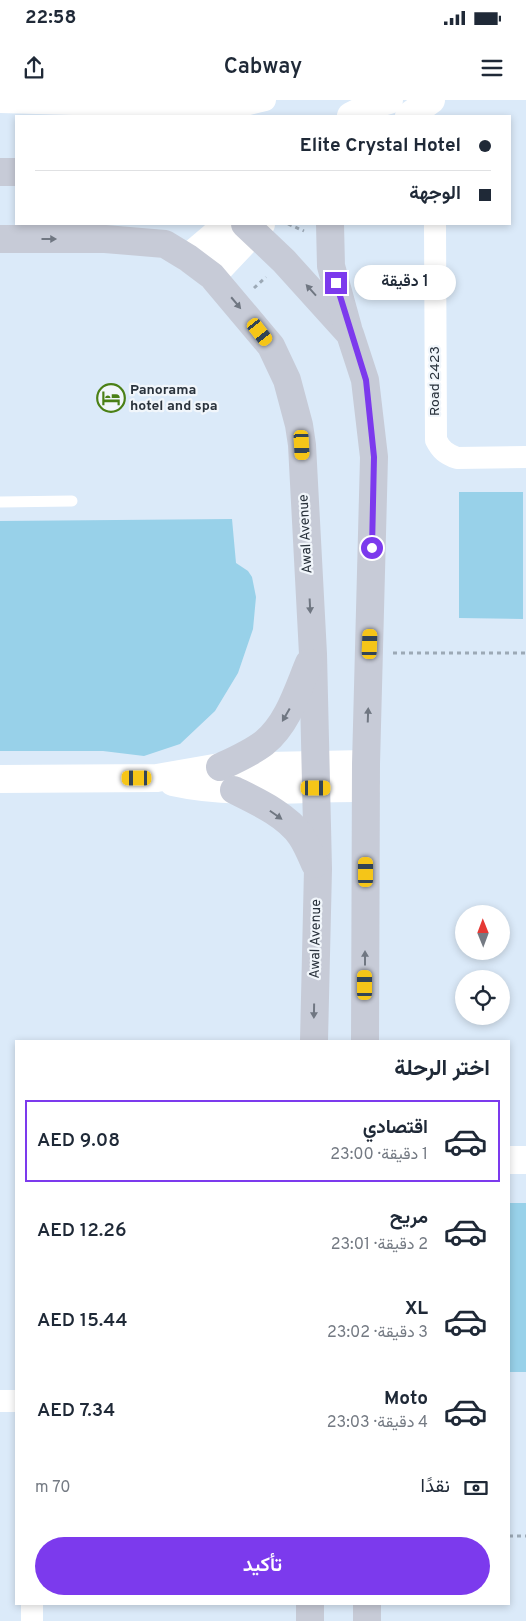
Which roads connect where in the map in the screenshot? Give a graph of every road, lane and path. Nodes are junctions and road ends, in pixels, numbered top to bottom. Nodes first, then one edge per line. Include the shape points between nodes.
1 (265, 100) edge
2 (389, 100) edge
3 (433, 100) edge
4 (5, 104) edge
5 (180, 104) edge
6 (353, 115) edge
7 (410, 115) edge
8 (435, 115) edge
9 (227, 225) edge
10 (330, 225) edge
11 (435, 225) edge
12 (254, 226) edge
13 (0, 240) edge
14 (188, 258) junction
15 (212, 276) junction
16 (350, 334) junction
17 (526, 457) edge
18 (72, 501) dead end
19 (0, 502) edge
20 (388, 653) dead end
21 (526, 653) edge
22 (313, 654) junction
23 (220, 767) junction
24 (316, 776) junction
25 (366, 776) junction
26 (157, 778) junction
27 (0, 779) edge
28 (234, 790) junction
29 (318, 869) junction
30 (314, 1040) edge
31 (364, 1040) edge
32 (510, 1160) edge
33 (526, 1160) edge
34 (0, 1401) edge
35 (15, 1401) edge
36 (510, 1536) edge
37 (526, 1536) edge
38 (32, 1605) edge
39 (310, 1605) edge
40 (367, 1605) edge
41 (32, 1621) edge
42 (310, 1621) edge
43 (367, 1621) edge

1 - 5 street via 220,108
2 - 6 street
3 - 7 street
3 - 8 street
4 - 5 street
9 - 14 street
10 - 16 main road via 331,266
11 - 17 street, Road 2423 via 436,440 448,455 457,458
12 - 15 street
16 -> 12 main road
13 -> 14 main road, Awal Avenue via 105,239 165,244
14 - 15 main road, Awal Avenue
15 -> 22 main road, Awal Avenue via 271,346 287,380 299,424
25 -> 16 main road via 374,457 366,380
18 - 19 lane
20 - 21 path
22 -> 23 main road via 277,730 266,742
22 - 24 main road, Awal Avenue
23 - 24 street
23 - 26 street
24 - 25 street
24 - 28 street
24 - 29 main road, Awal Avenue
31 -> 25 main road
26 - 27 street
26 - 28 street via 191,786
28 -> 29 main road via 258,802 300,835
29 -> 30 main road, Awal Avenue
32 - 33 street
34 - 35 street
36 - 37 path
38 - 41 street
39 - 42 main road
40 - 43 main road

